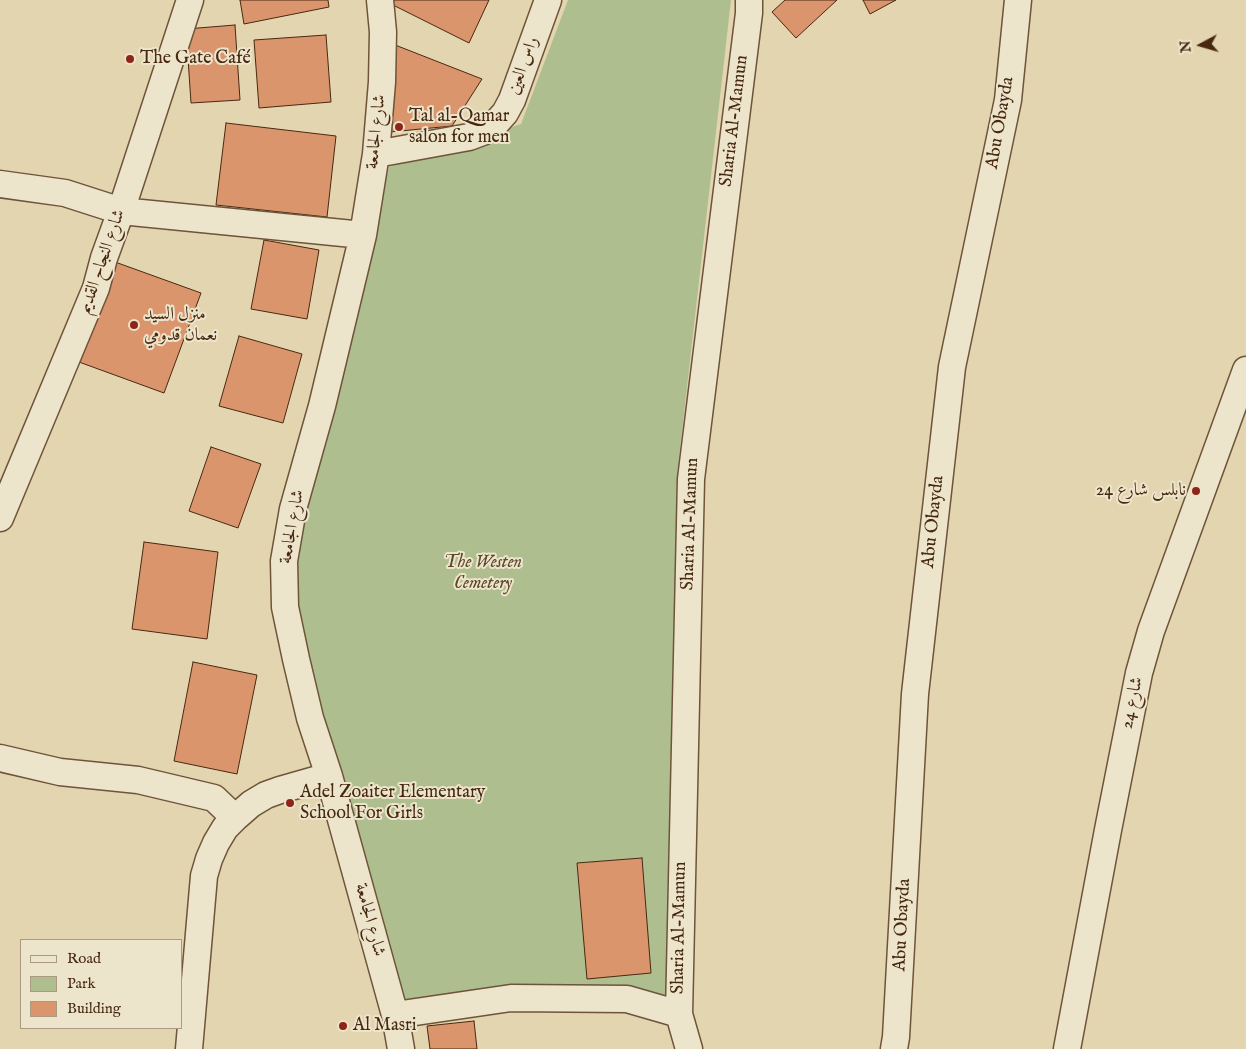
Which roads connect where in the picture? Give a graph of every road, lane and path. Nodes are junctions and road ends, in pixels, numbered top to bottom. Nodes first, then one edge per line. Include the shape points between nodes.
1 (190, 0) edge
2 (380, 0) edge
3 (548, 0) edge
4 (749, 0) edge
5 (1018, 0) edge
6 (376, 154) junction
7 (0, 184) edge
8 (121, 211) junction
9 (363, 235) junction
10 (1246, 370) edge
11 (0, 518) edge
12 (0, 758) edge
13 (328, 776) junction
14 (235, 818) junction
15 (678, 1014) junction
16 (395, 1015) junction
17 (189, 1049) edge
18 (401, 1049) edge
19 (689, 1049) edge
20 (894, 1049) edge
21 (1067, 1049) edge

1 - 8 street, شارع النجاح القديم
2 - 6 street, شارع الجامعة via 382,82
3 - 6 street, راس العين via 512,100 496,123 469,137
4 - 15 street, Sharia Al-Mamun via 691,479
5 - 20 street, Abu Obayda via 1008,100 952,367 915,694
6 - 9 street, شارع الجامعة
7 - 8 street via 65,193
8 - 9 street
8 - 11 street, شارع النجاح القديم via 96,288
9 - 13 street, شارع الجامعة via 322,406 293,509 284,560 285,607 310,718
10 - 21 street, شارع 24 via 1151,631 1139,673
12 - 14 street via 60,772 138,780 214,798
13 - 14 street via 266,795
13 - 16 street, شارع الجامعة
14 - 17 street via 216,843 204,876
15 - 16 street via 627,999 511,998
15 - 19 street, Sharia Al-Mamun
16 - 18 street, شارع الجامعة

